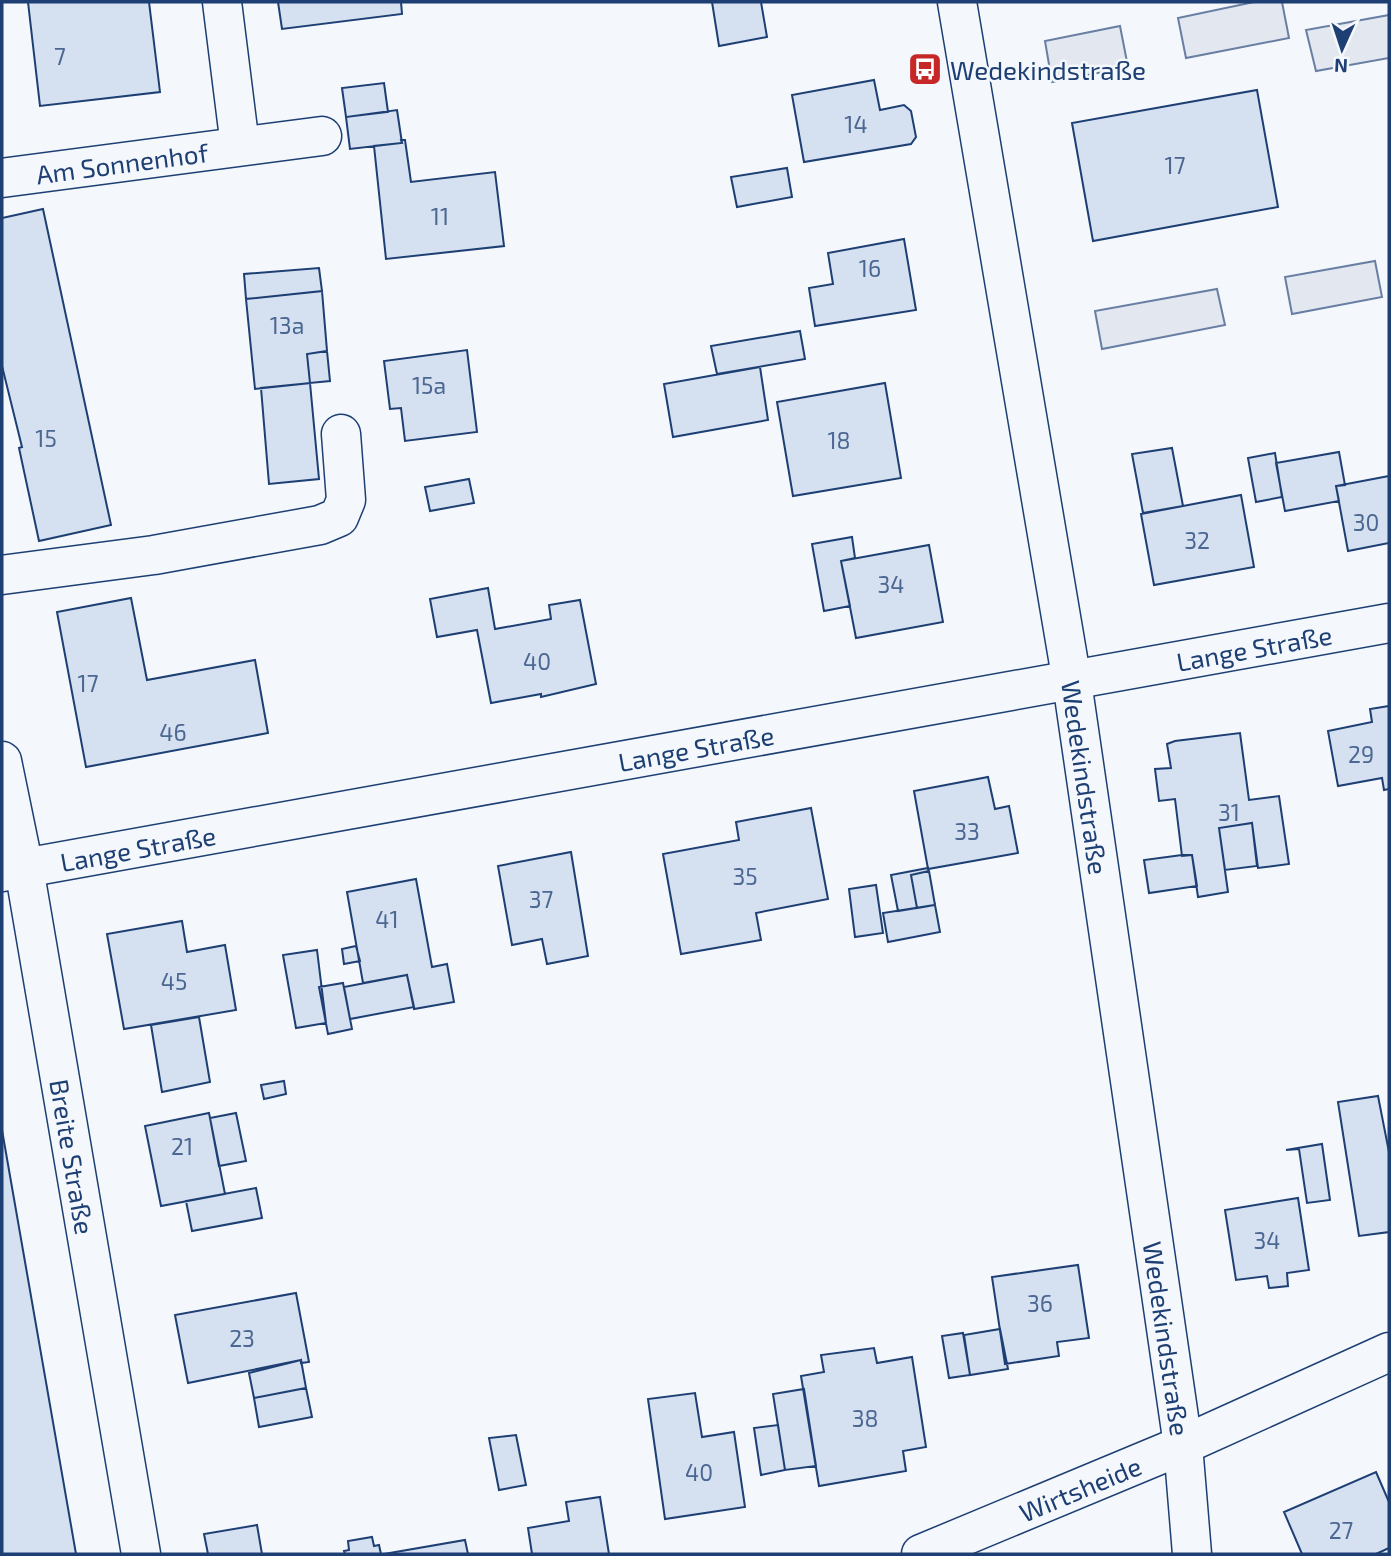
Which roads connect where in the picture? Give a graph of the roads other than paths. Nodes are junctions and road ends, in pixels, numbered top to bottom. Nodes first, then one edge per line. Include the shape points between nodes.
1 (222, 2) edge
2 (957, 2) edge
3 (323, 136) dead end
4 (240, 146) junction
5 (2, 178) edge
6 (341, 434) dead end
7 (2, 575) edge
8 (1389, 623) edge
9 (1072, 682) junction
10 (2, 761) edge
11 (13, 870) edge
12 (1389, 1352) edge
13 (1183, 1445) junction
14 (141, 1554) edge
15 (921, 1554) edge
16 (1192, 1554) edge

1 - 4 street, Am Sonnenhof
2 - 9 street, Wedekindstraße
3 - 4 street, Am Sonnenhof
4 - 5 street, Am Sonnenhof
6 - 7 street via 345,500 339,517 320,525 154,555
8 - 9 street, Lange Straße
9 - 11 street, Lange Straße
9 - 13 street, Wedekindstraße
10 - 11 street, Breite Straße
11 - 14 street, Breite Straße
12 - 13 street, Wirtsheide
13 - 15 street, Wirtsheide
13 - 16 street, Wedekindstraße

